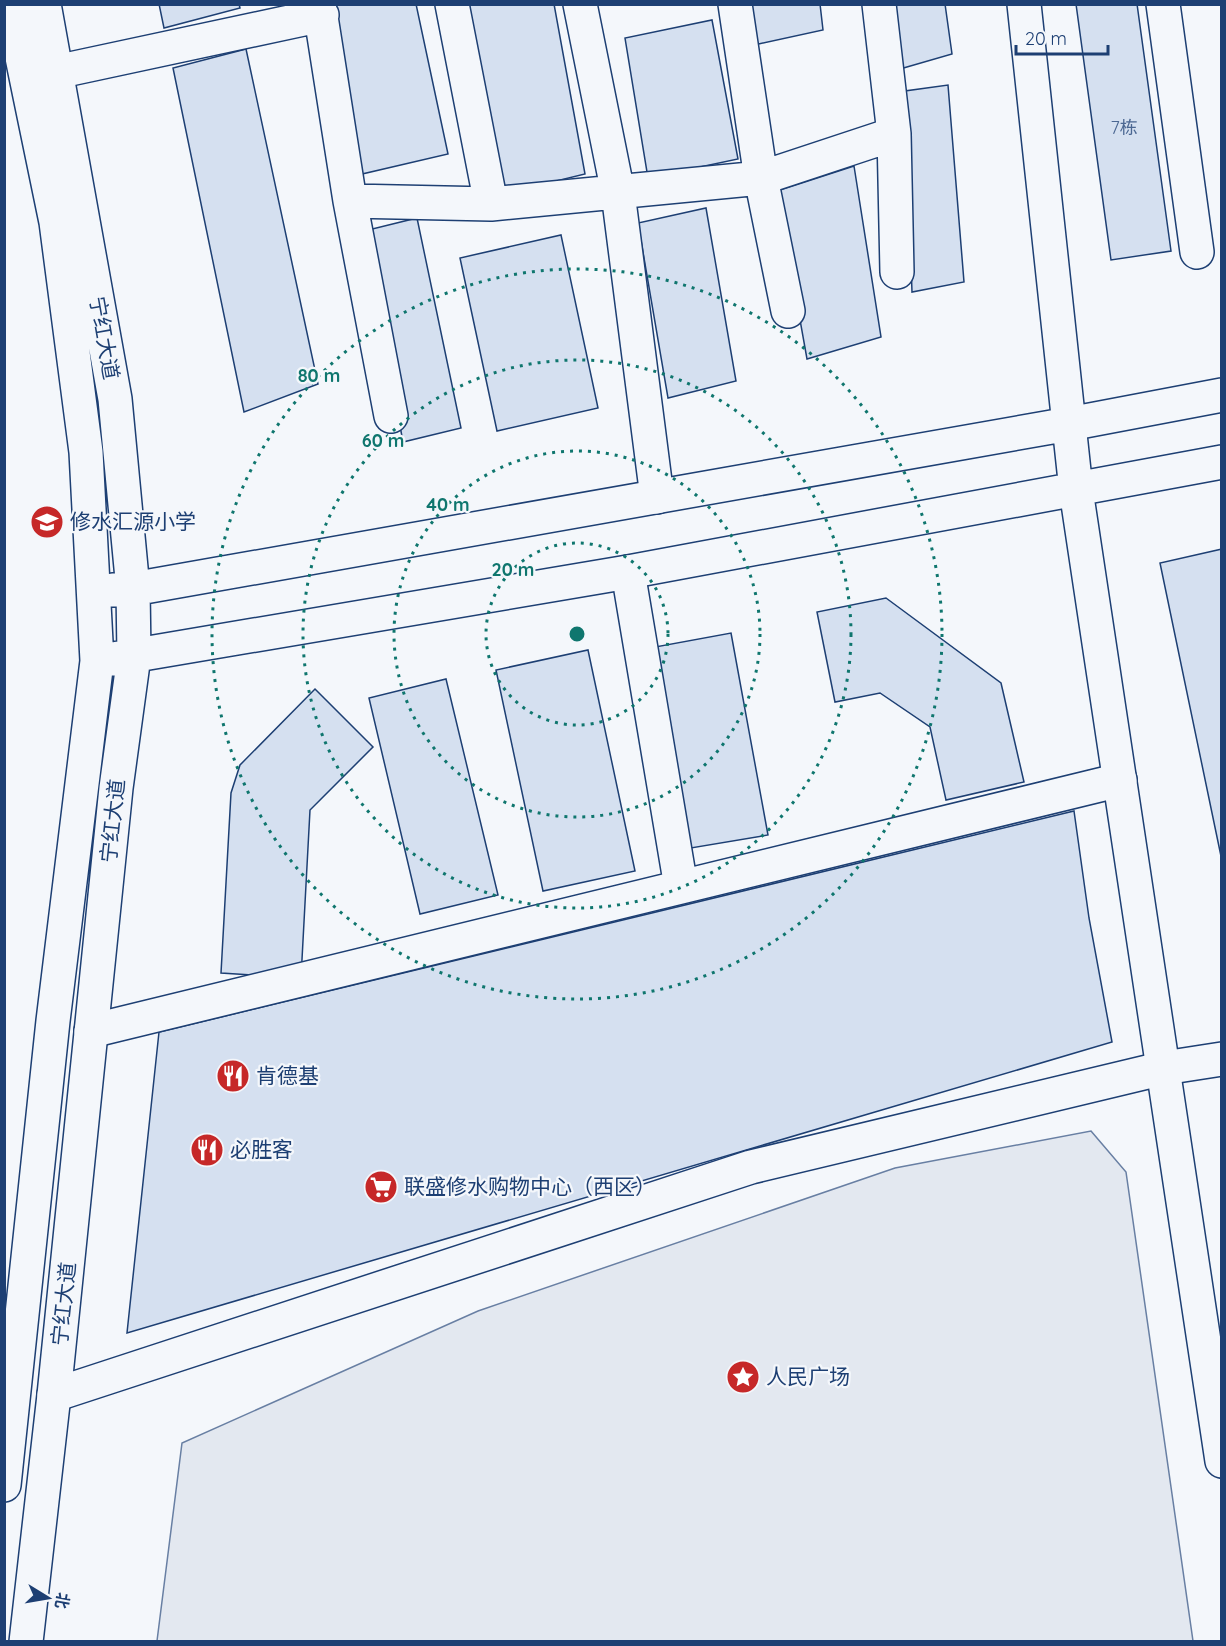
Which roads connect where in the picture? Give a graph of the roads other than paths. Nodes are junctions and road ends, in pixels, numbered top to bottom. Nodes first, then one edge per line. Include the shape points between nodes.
1 (11, 4) edge
2 (44, 4) edge
3 (452, 4) edge
4 (580, 4) edge
5 (735, 4) edge
6 (879, 4) edge
7 (1024, 4) edge
8 (1163, 4) edge
9 (321, 10) edge
10 (56, 72) junction
11 (894, 134) junction
12 (761, 178) junction
13 (618, 193) junction
14 (350, 201) junction
15 (491, 204) junction
16 (1197, 252) dead end
17 (897, 272) dead end
18 (788, 311) dead end
19 (1221, 395) edge
20 (391, 416) dead end
21 (1070, 424) junction
22 (1221, 462) edge
23 (1076, 490) junction
24 (657, 497) junction
25 (628, 572) junction
26 (133, 589) junction
27 (93, 591) junction
28 (134, 656) junction
29 (97, 661) junction
30 (1120, 780) junction
31 (681, 888) junction
32 (91, 1031) junction
33 (1221, 1059) edge
34 (1164, 1068) junction
35 (54, 1395) junction
36 (1221, 1461) edge
37 (4, 1485) edge
38 (26, 1641) edge

1 - 27 main road, 宁红大道 via 56,222 86,452
2 - 10 main road, 宁红大道
3 - 15 main road
4 - 13 main road
5 - 12 main road
6 - 11 main road
7 - 21 main road
8 - 16 main road
9 - 10 main road
9 - 14 main road
10 - 26 main road, 宁红大道 via 115,399
11 - 12 main road
11 - 17 main road
12 - 13 main road
12 - 18 main road
13 - 15 main road
13 - 24 main road
14 - 15 main road
14 - 20 main road
19 - 21 main road
21 - 23 main road
21 - 24 main road
22 - 23 main road
23 - 25 main road
23 - 30 main road
24 - 26 main road
25 - 28 main road
25 - 31 main road
26 - 27 main road
26 - 28 main road, 宁红大道
27 - 29 main road, 宁红大道
28 - 29 main road
28 - 32 main road, 宁红大道
29 - 37 main road, 宁红大道 via 53,1021
30 - 31 main road
30 - 34 main road
31 - 32 main road
32 - 35 main road, 宁红大道
33 - 34 main road
34 - 35 main road via 751,1167
34 - 36 main road
35 - 38 main road, 宁红大道

